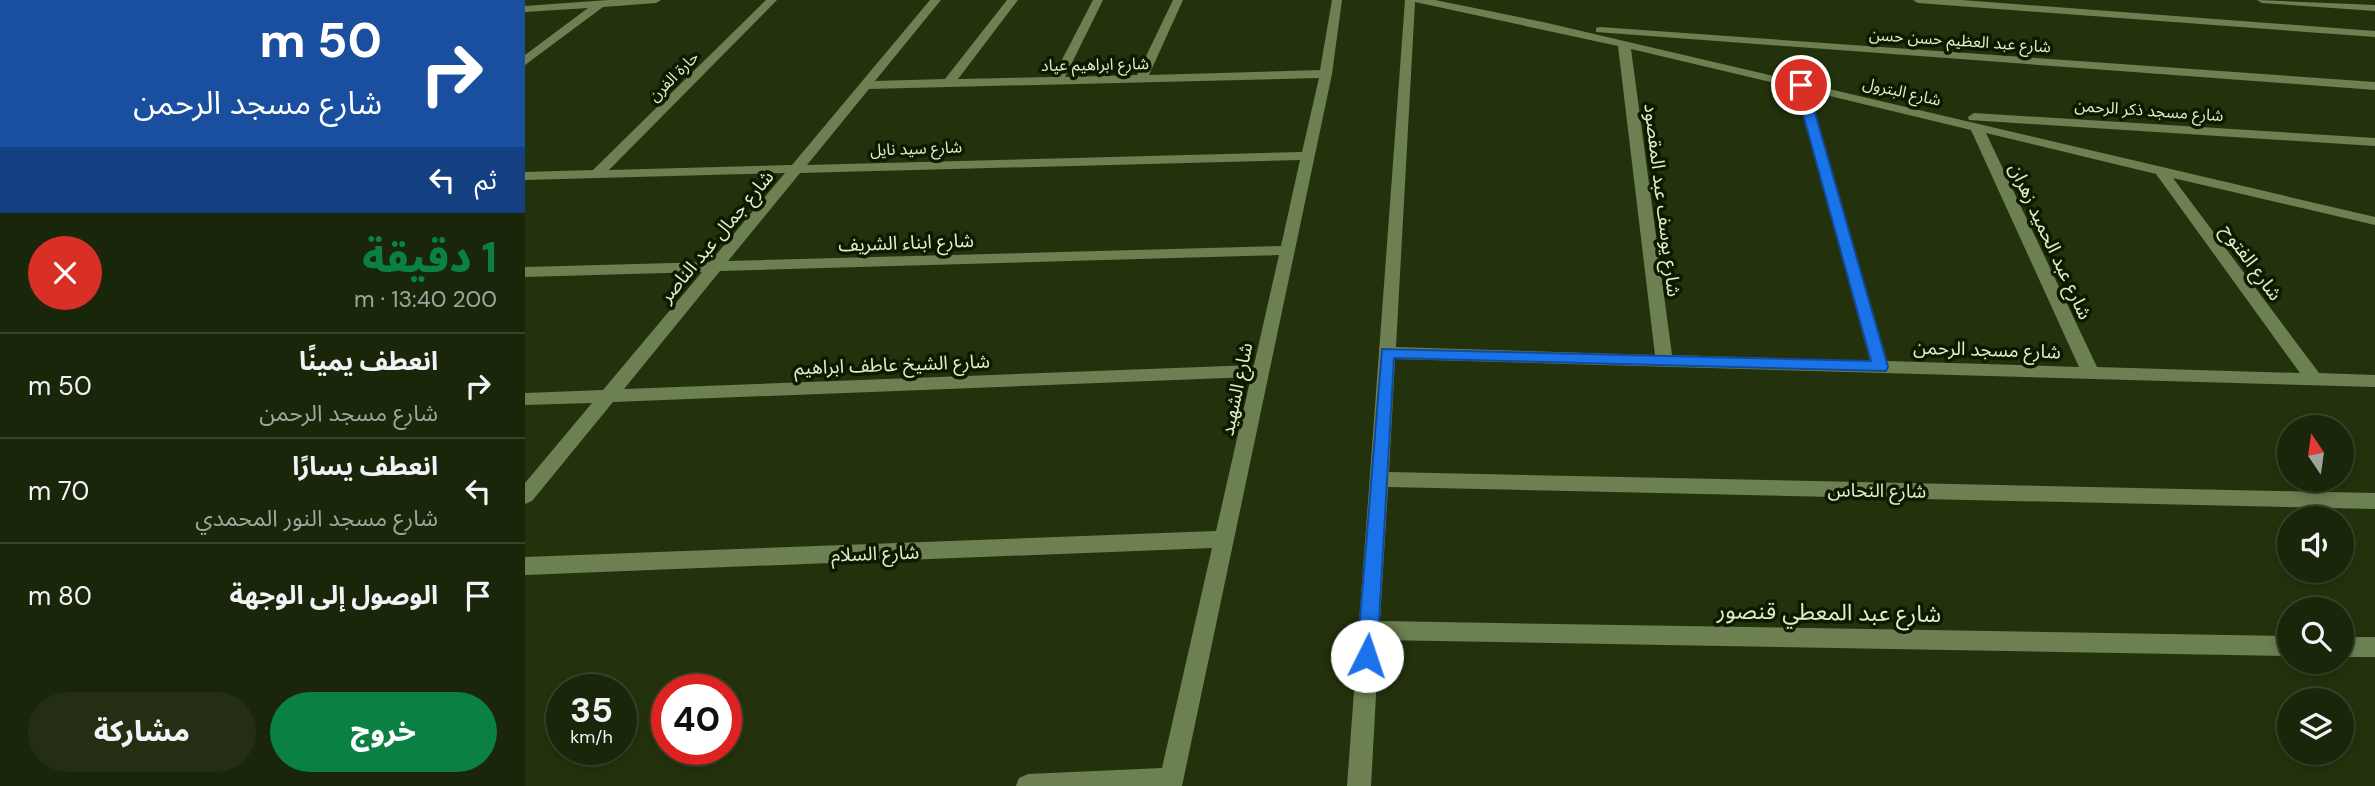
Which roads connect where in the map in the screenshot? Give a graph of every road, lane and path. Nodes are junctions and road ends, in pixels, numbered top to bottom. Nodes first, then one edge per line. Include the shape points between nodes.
1 (656, 0) edge
2 (772, 0) edge
3 (936, 0) edge
4 (1013, 0) edge
5 (1098, 0) edge
6 (1178, 0) edge
7 (1337, 0) edge
8 (1410, 0) edge
9 (1419, 0) edge
10 (1918, 0) edge
11 (2262, 0) edge
12 (600, 4) junction
13 (2375, 8) edge
14 (525, 9) edge
15 (1543, 26) junction
16 (2375, 34) edge
17 (1624, 44) junction
18 (525, 61) edge
19 (1326, 74) junction
20 (1142, 79) junction
21 (1057, 81) junction
22 (949, 83) junction
23 (866, 85) junction
24 (1801, 85) junction
25 (2375, 86) edge
26 (1921, 113) junction
27 (1976, 126) junction
28 (2375, 142) edge
29 (1308, 156) junction
30 (796, 169) junction
31 (2160, 169) junction
32 (597, 174) junction
33 (525, 176) edge
34 (2375, 221) edge
35 (1288, 250) junction
36 (715, 267) junction
37 (525, 272) edge
38 (1387, 353) junction
39 (1664, 360) junction
40 (1880, 367) junction
41 (1261, 371) junction
42 (2091, 373) junction
43 (2313, 379) junction
44 (2375, 381) edge
45 (608, 396) junction
46 (525, 399) edge
47 (1379, 479) junction
48 (525, 496) edge
49 (2375, 501) edge
50 (1225, 539) junction
51 (525, 566) edge
52 (1369, 630) junction
53 (2277, 646) edge
54 (2354, 647) edge
55 (2375, 648) edge
56 (1171, 783) edge
57 (1028, 786) edge
58 (1359, 786) edge

1 - 12 street
2 - 32 street, حارة الفرن
3 - 23 street, شارع جمال عبد الناصر
4 - 22 street
5 - 21 street
6 - 20 street
7 - 19 street, شارع الشهيد
8 - 38 street
9 - 15 street, شارع البترول
10 - 16 street
11 - 13 street
12 - 14 street
12 - 18 street
15 - 17 street, شارع البترول
15 - 25 street, شارع عبد العظيم حسن حسن
17 - 24 street, شارع البترول
17 - 39 street, شارع يوسف عبد المقصود
19 - 20 street, شارع ابراهيم عياد
19 - 29 street, شارع الشهيد
20 - 21 street, شارع ابراهيم عياد
21 - 22 street, شارع ابراهيم عياد
22 - 23 street, شارع ابراهيم عياد
23 - 30 street, شارع جمال عبد الناصر
24 - 26 street, شارع البترول
24 - 40 street
26 - 27 street, شارع البترول
26 - 28 street, شارع مسجد ذكر الرحمن
27 - 31 street, شارع البترول
27 - 42 street, شارع عبد الحميد زهران
29 - 30 street, شارع سيد نايل
29 - 35 street, شارع الشهيد
30 - 32 street, شارع سيد نايل
30 - 36 street, شارع جمال عبد الناصر
31 - 34 street, شارع البترول
31 - 43 street, شارع الفتوح
32 - 33 street, شارع سيد نايل
35 - 36 street, شارع ابناء الشريف
35 - 41 street, شارع الشهيد
36 - 37 street, شارع ابناء الشريف
36 - 45 street, شارع جمال عبد الناصر
38 - 39 street, شارع مسجد الرحمن
38 - 47 street
39 - 40 street, شارع مسجد الرحمن
40 - 42 street, شارع مسجد الرحمن
41 - 45 street, شارع الشيخ عاطف ابراهيم
41 - 50 street, شارع الشهيد
42 - 43 street, شارع مسجد الرحمن
43 - 44 street, شارع مسجد الرحمن
45 - 46 street, شارع الشيخ عاطف ابراهيم
45 - 48 street, شارع جمال عبد الناصر
47 - 49 street, شارع النحاس
47 - 52 street
50 - 51 street, شارع السلام
50 - 56 street, شارع الشهيد
52 - 53 street, شارع عبد المعطي قنصور
52 - 58 street
54 - 55 street
56 - 57 street

